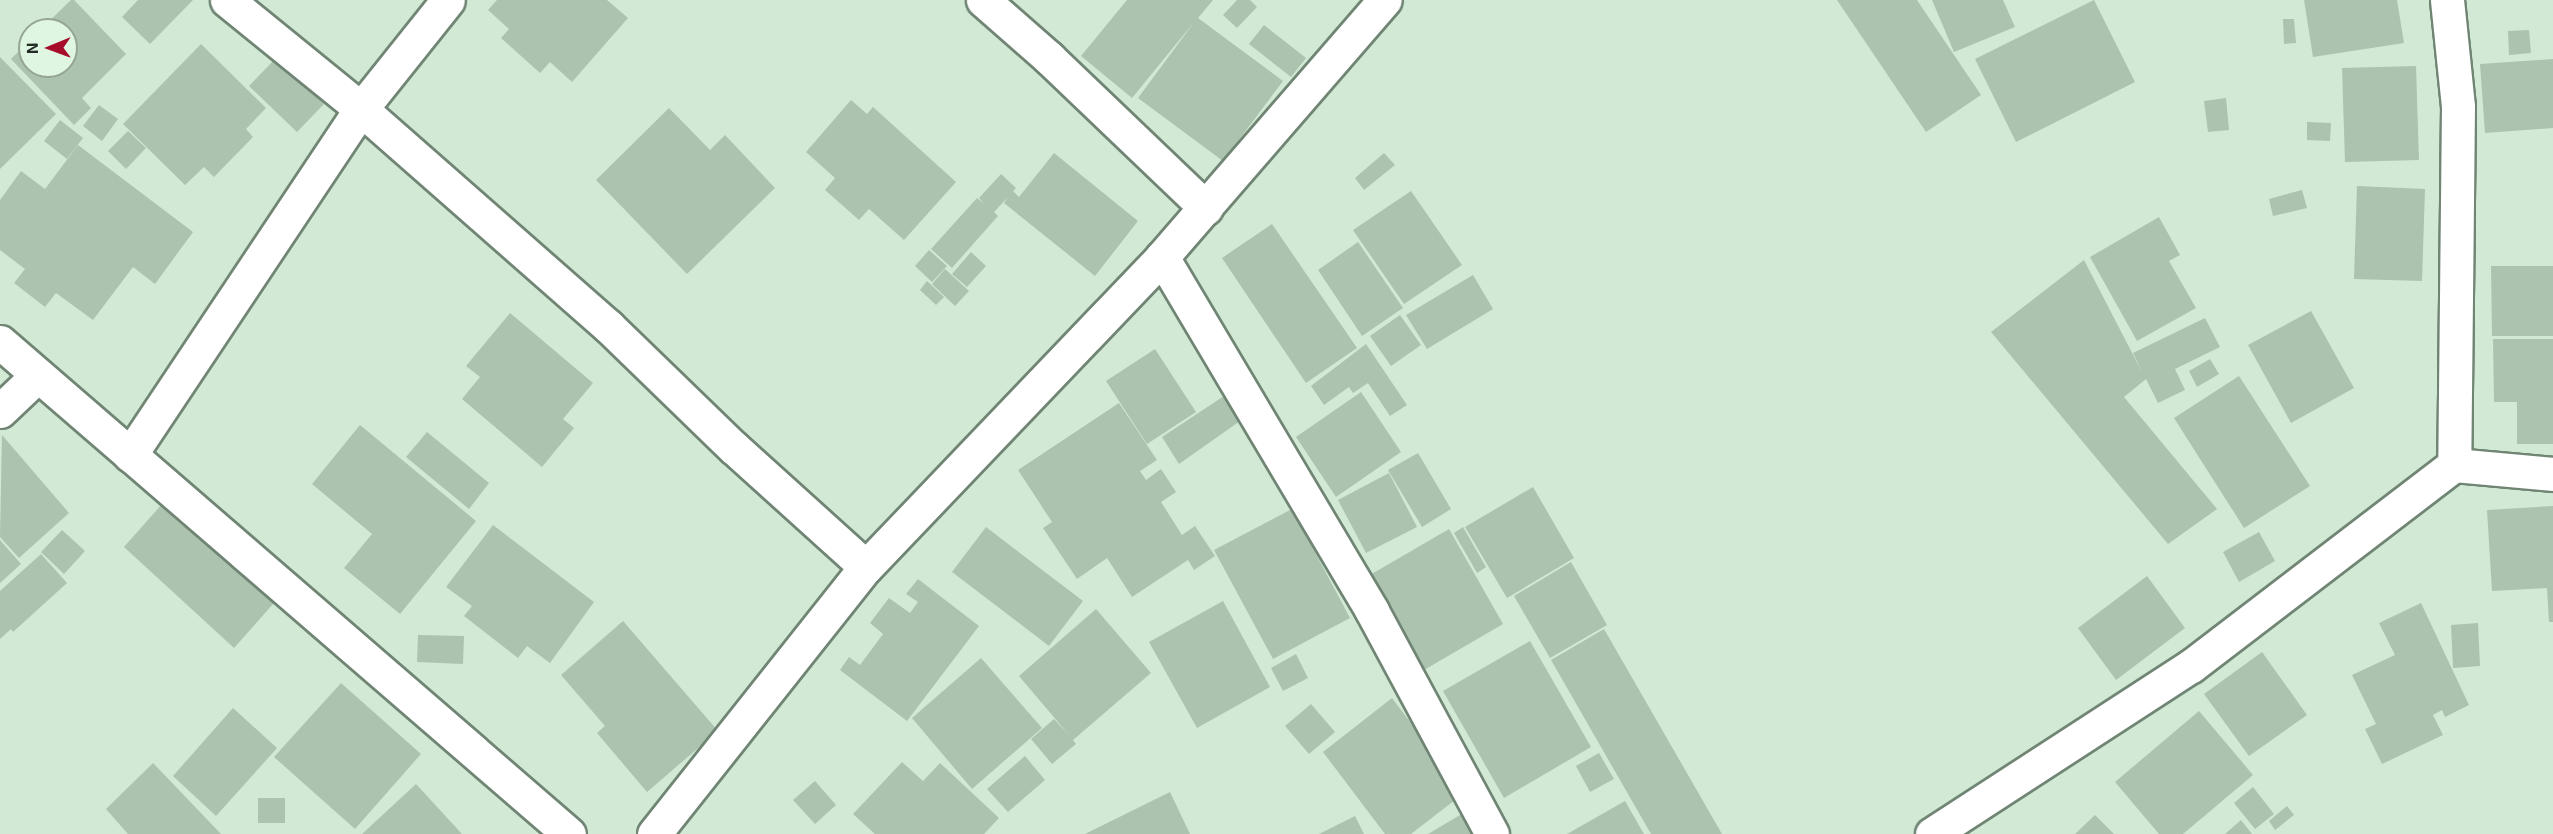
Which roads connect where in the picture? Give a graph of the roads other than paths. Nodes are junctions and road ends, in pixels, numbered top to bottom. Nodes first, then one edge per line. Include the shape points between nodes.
1 (227, 0) edge
2 (448, 0) edge
3 (983, 0) edge
4 (1385, 0) edge
5 (2446, 0) edge
6 (361, 109) junction
7 (1206, 208) junction
8 (1162, 257) junction
9 (0, 342) edge
10 (38, 375) junction
11 (0, 411) edge
12 (130, 455) junction
13 (2454, 465) junction
14 (2553, 474) edge
15 (866, 567) junction
16 (569, 834) edge
17 (654, 834) edge
18 (1492, 834) edge
19 (1932, 834) edge

1 - 6 street
2 - 6 street
3 - 7 street
4 - 7 street
5 - 13 street via 2458,106
6 - 12 street
6 - 15 street via 608,326 733,447
7 - 8 street
8 - 15 street
8 - 18 street via 1372,611
9 - 10 street
10 - 11 street
10 - 12 street
12 - 16 street
13 - 14 street
13 - 19 street via 2191,666
15 - 17 street

